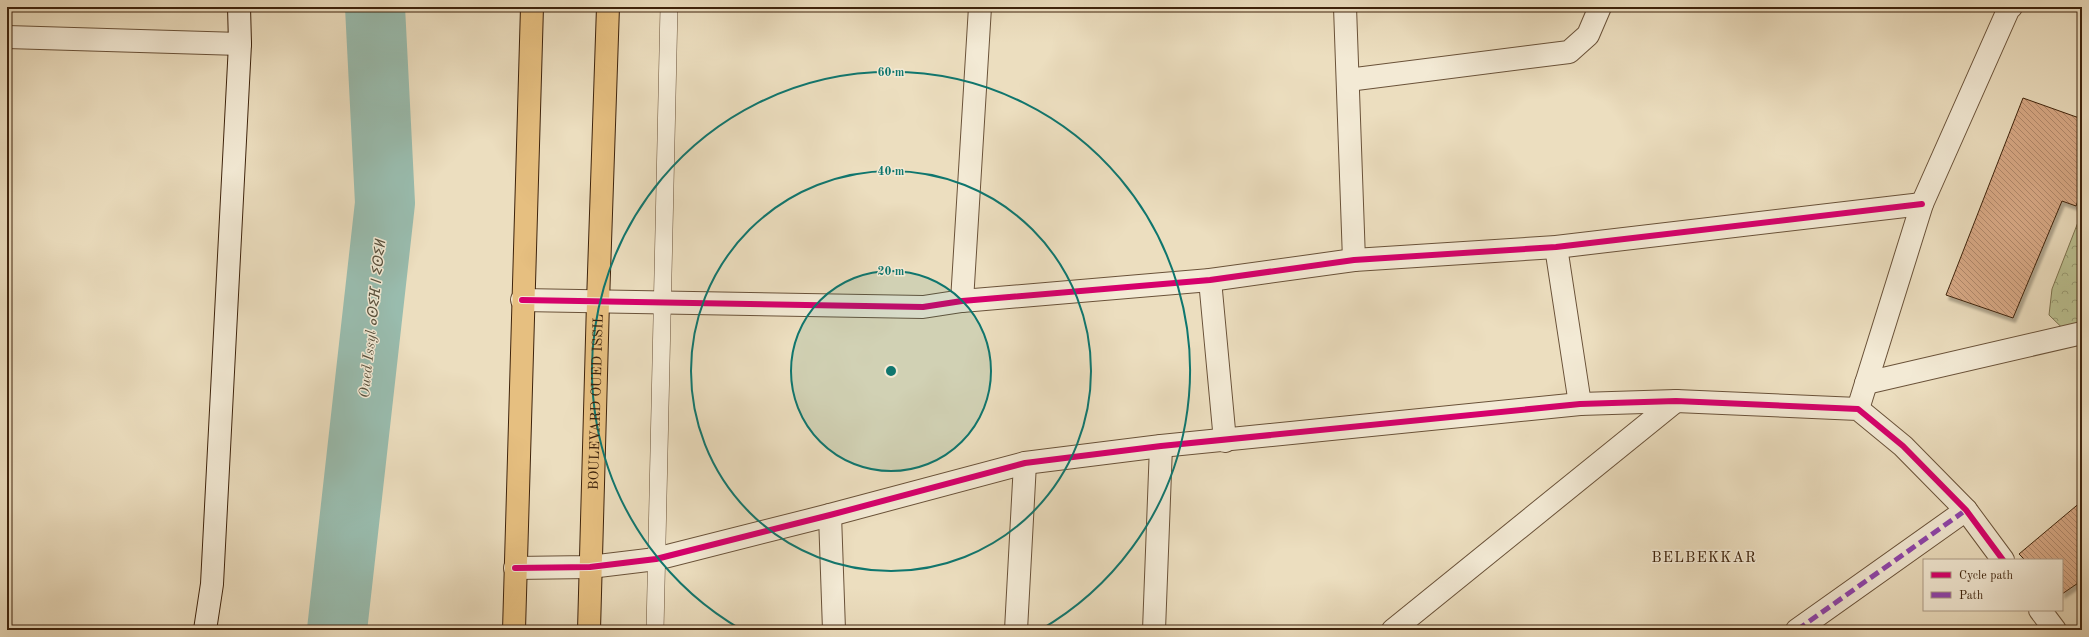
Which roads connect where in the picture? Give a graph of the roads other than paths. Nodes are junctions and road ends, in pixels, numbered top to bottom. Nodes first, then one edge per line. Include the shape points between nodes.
1 (239, 7) edge
2 (532, 7) edge
3 (608, 7) edge
4 (669, 7) edge
5 (980, 7) edge
6 (1345, 7) edge
7 (1600, 7) edge
8 (2009, 7) edge
9 (7, 37) edge
10 (240, 44) junction
11 (1348, 80) junction
12 (1922, 204) junction
13 (1556, 247) junction
14 (1354, 260) junction
15 (1210, 280) junction
16 (522, 300) junction
17 (662, 301) junction
18 (962, 301) junction
19 (598, 302) junction
20 (2082, 333) edge
21 (1866, 383) junction
22 (1676, 401) junction
23 (1580, 404) junction
24 (1858, 408) junction
25 (1225, 441) junction
26 (1161, 446) junction
27 (1025, 463) junction
28 (1966, 510) junction
29 (830, 515) junction
30 (656, 559) junction
31 (2002, 559) edge
32 (590, 567) junction
33 (515, 568) junction
34 (2041, 611) edge
35 (1396, 629) edge
36 (205, 630) edge
37 (514, 630) edge
38 (590, 630) edge
39 (655, 630) edge
40 (834, 630) edge
41 (1016, 630) edge
42 (1154, 630) edge
43 (1797, 630) edge
44 (2054, 630) edge

1 - 10 street
2 - 16 main road
3 - 19 main road, BOULEVARD OUED ISSIL
4 - 17 lane
5 - 18 street
6 - 11 street
7 - 11 street via 1588,35 1569,52
8 - 12 street
9 - 10 street
10 - 36 street via 212,584
11 - 14 street
12 - 13 street
12 - 21 street
13 - 14 street
13 - 23 street
14 - 15 street
15 - 18 street
15 - 25 street
16 - 19 street
16 - 33 main road
17 - 18 street via 923,307
17 - 19 street
17 - 30 lane
19 - 32 main road, BOULEVARD OUED ISSIL
20 - 21 street
21 - 24 street
22 - 23 street
22 - 24 street
22 - 35 street
23 - 25 street
24 - 28 street via 1903,446
25 - 26 street
26 - 27 street
26 - 42 street
27 - 29 street
27 - 41 street
28 - 31 street
28 - 43 street
29 - 30 street
29 - 40 street
30 - 32 street
30 - 39 lane
32 - 33 street
32 - 38 main road, BOULEVARD OUED ISSIL
33 - 37 main road
34 - 44 street

